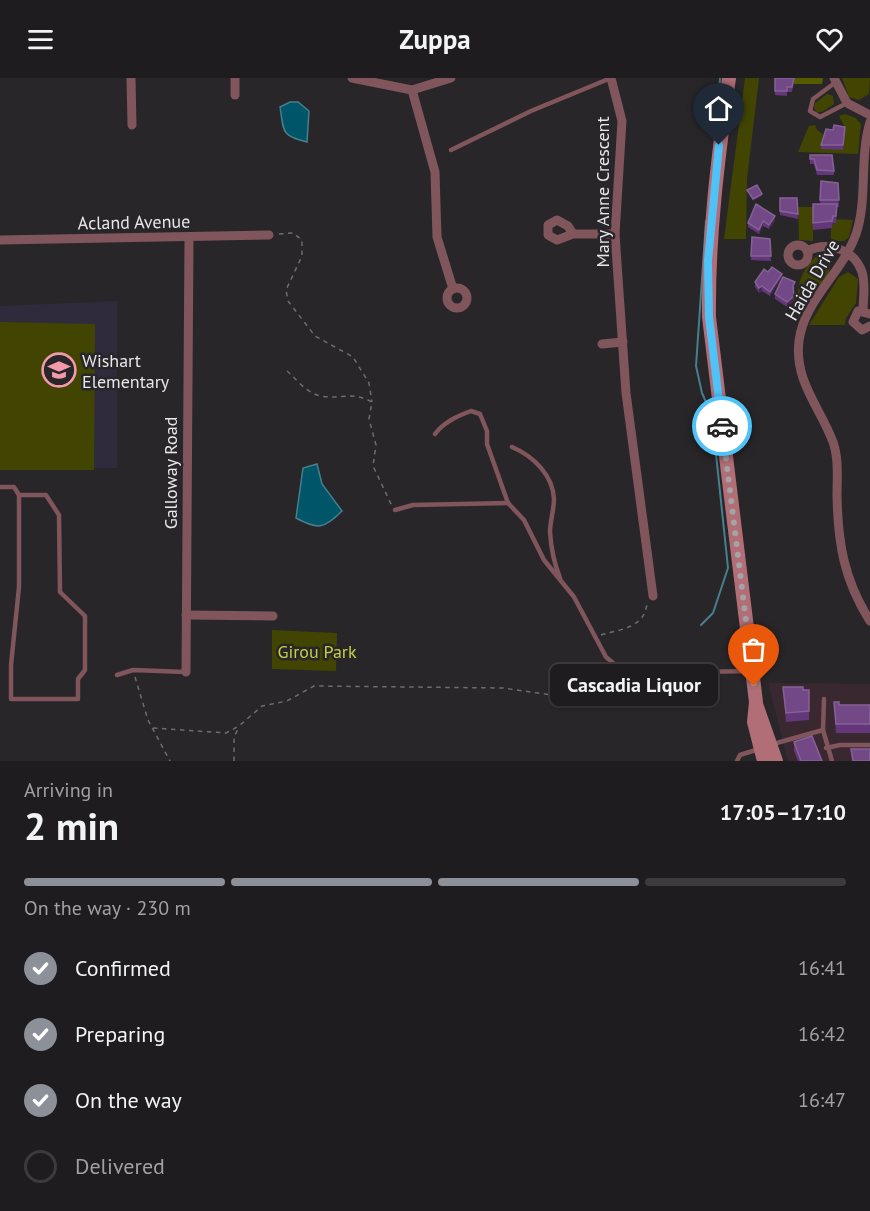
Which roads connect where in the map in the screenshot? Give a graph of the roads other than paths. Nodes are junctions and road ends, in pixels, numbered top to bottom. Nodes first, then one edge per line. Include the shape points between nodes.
1 (131, 78) edge
2 (235, 78) edge
3 (352, 78) edge
4 (451, 78) edge
5 (611, 78) edge
6 (729, 78) edge
7 (835, 80) edge
8 (412, 90) junction
9 (235, 95) dead end
10 (847, 103) junction
11 (870, 115) edge
12 (870, 122) edge
13 (132, 125) dead end
14 (451, 150) dead end
15 (573, 234) dead end
16 (615, 234) junction
17 (269, 236) road end
18 (189, 238) junction
19 (0, 240) edge
20 (807, 251) dead end
21 (848, 253) junction
22 (453, 289) dead end
23 (866, 313) edge
24 (870, 326) edge
25 (623, 342) junction
26 (602, 344) dead end
27 (435, 434) dead end
28 (512, 447) dead end
29 (0, 487) edge
30 (19, 495) junction
31 (508, 503) junction
32 (395, 510) road end
33 (561, 580) junction
34 (652, 596) road end
35 (186, 615) junction
36 (273, 616) dead end
37 (870, 621) edge
38 (752, 671) junction
39 (186, 672) joint
40 (117, 675) dead end
41 (824, 699) dead end
42 (823, 730) junction
43 (870, 745) edge
44 (826, 748) junction
45 (765, 752) edge
46 (737, 761) edge
47 (776, 761) edge
48 (832, 761) edge

1 - 13 street
2 - 9 street
3 - 8 street
4 - 8 street
5 - 14 lane
5 - 16 street, Mary Anne Crescent via 622,121
6 - 38 main road via 708,261 709,317
7 - 10 street
7 - 10 lane via 813,99 810,111 820,117
8 - 22 street via 435,172 437,237
10 - 11 street
12 - 21 street, Haida Drive via 862,157 859,222
15 - 16 street
16 - 25 street, Mary Anne Crescent
17 - 18 street, Acland Avenue
18 - 19 street, Acland Avenue
18 - 35 street, Galloway Road
20 - 21 street via 824,245
21 - 23 street via 862,272
21 - 37 street, Haida Drive via 808,313 798,353 803,383 833,442 837,538 846,573
23 - 24 street via 855,314 854,326 862,330
25 - 26 street
25 - 34 street, Mary Anne Crescent
27 - 31 lane via 458,416 471,411 480,414 487,431 486,444
28 - 33 lane via 533,459 552,489 551,546
29 - 30 lane via 14,487
30 - 30 lane via 20,587 11,699 78,699 78,679 85,670 85,616 60,592 59,515 45,495
31 - 32 lane via 413,505
31 - 33 lane via 524,520 544,560
33 - 38 lane via 606,657 620,669 643,673
35 - 36 street
35 - 39 street, Galloway Road
38 - 45 main road
39 - 40 lane via 133,670
41 - 42 lane
42 - 44 lane
42 - 45 lane
43 - 44 lane
44 - 48 lane
45 - 46 lane via 744,753
45 - 47 main road

